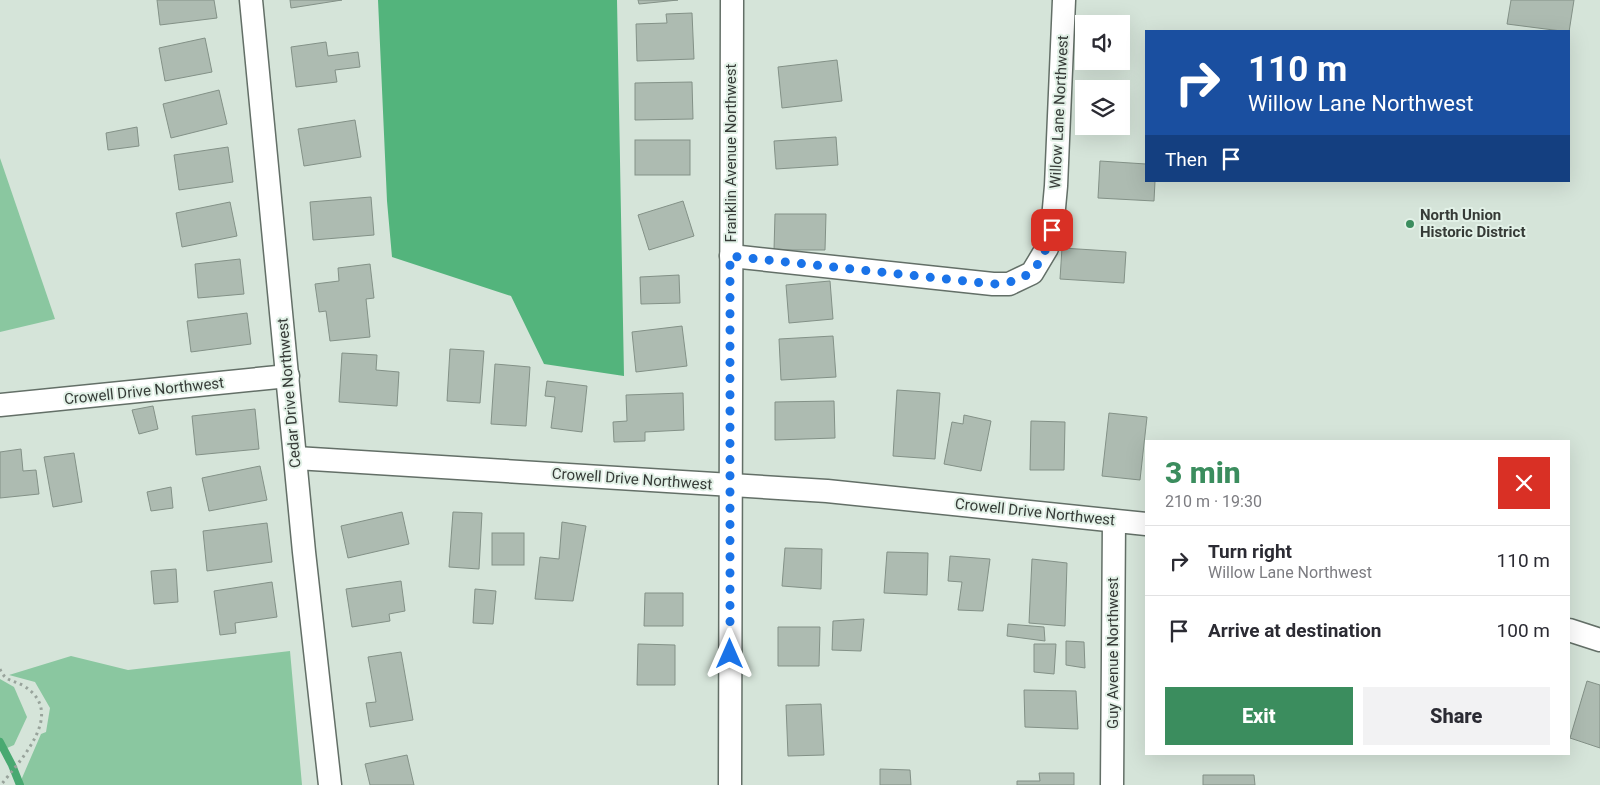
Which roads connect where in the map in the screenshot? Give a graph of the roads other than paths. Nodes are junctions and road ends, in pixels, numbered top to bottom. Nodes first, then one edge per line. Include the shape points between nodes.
1 (251, 0) edge
2 (732, 0) edge
3 (1064, 0) edge
4 (730, 256) junction
5 (288, 376) junction
6 (0, 405) edge
7 (296, 458) junction
8 (729, 485) junction
9 (1114, 521) junction
10 (1145, 524) edge
11 (1570, 630) edge
12 (1600, 640) edge
13 (330, 785) edge
14 (730, 785) edge
15 (1112, 785) edge

1 - 5 street, Cedar Drive Northwest
2 - 4 street, Franklin Avenue Northwest
3 - 4 street, Willow Lane Northwest via 1052,230 1047,248 1032,273 1009,284 993,284
4 - 8 street, Franklin Avenue Northwest
5 - 6 street, Crowell Drive Northwest
5 - 7 street, Cedar Drive Northwest
7 - 8 street, Crowell Drive Northwest
7 - 13 street, Cedar Drive Northwest
8 - 9 street, Crowell Drive Northwest via 827,491
8 - 14 street, Franklin Avenue Northwest
9 - 10 street, Crowell Drive Northwest
9 - 15 street, Guy Avenue Northwest
11 - 12 street

